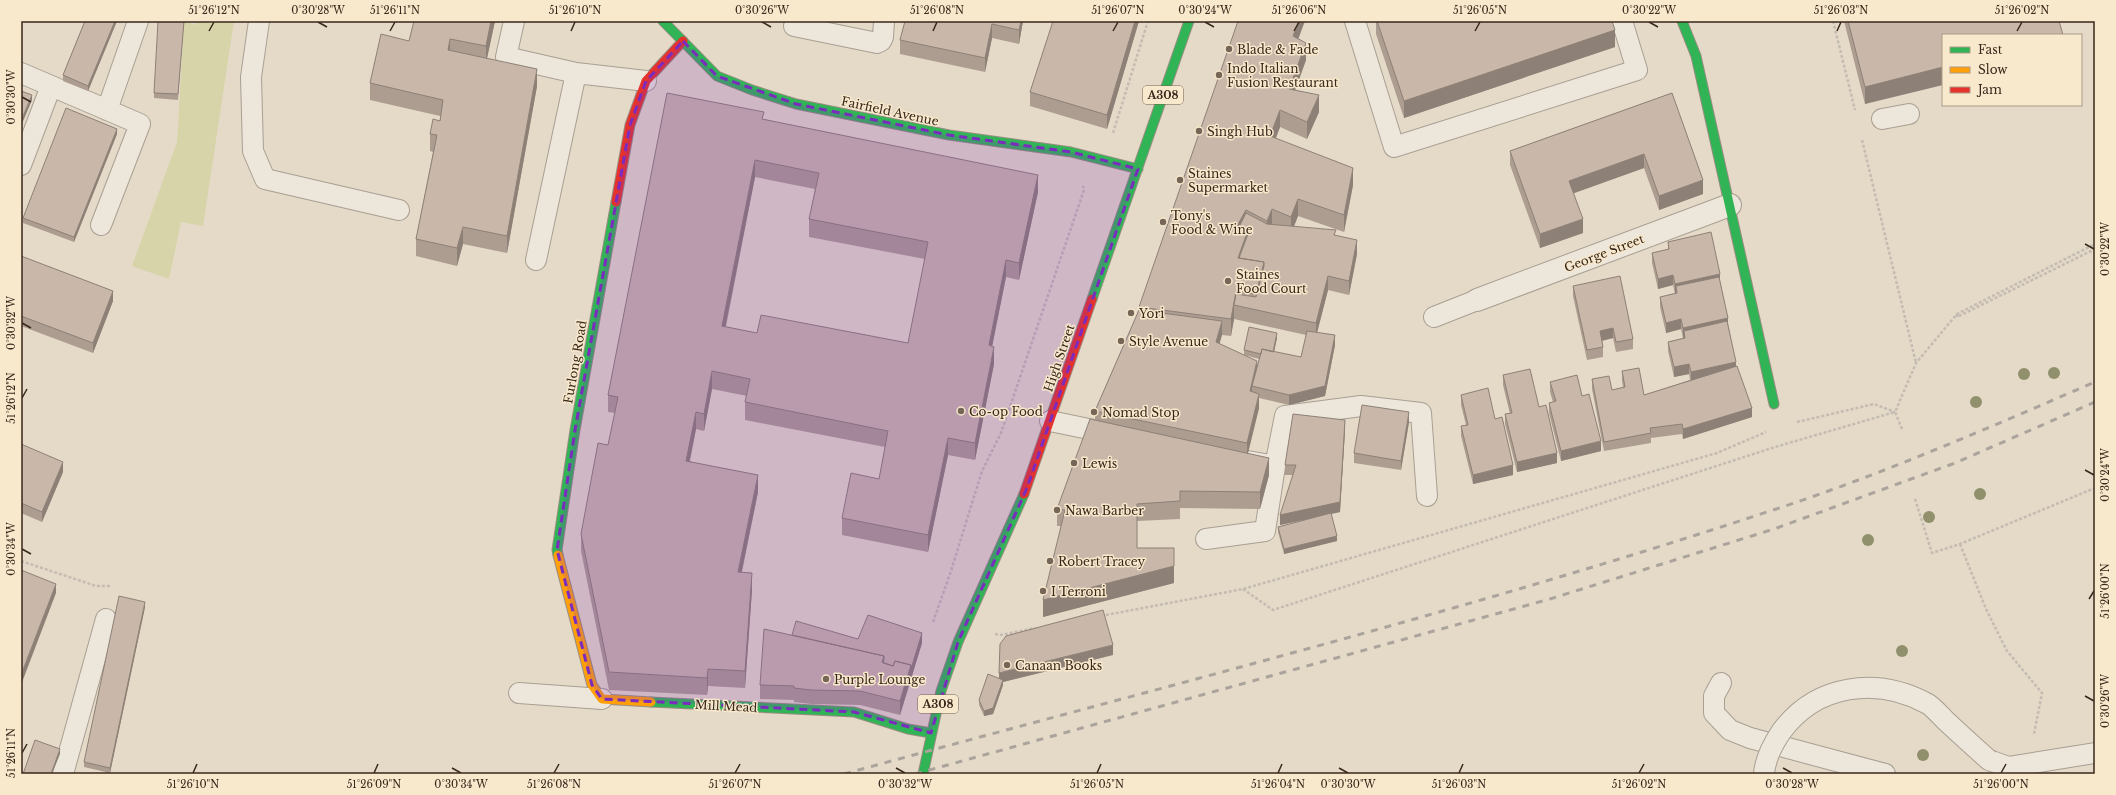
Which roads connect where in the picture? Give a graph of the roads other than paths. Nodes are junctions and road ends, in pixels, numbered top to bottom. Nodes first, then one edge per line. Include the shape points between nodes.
1 (138, 21) edge
2 (259, 21) edge
3 (514, 21) edge
4 (663, 21) edge
5 (884, 21) edge
6 (1189, 21) edge
7 (1354, 21) edge
8 (1622, 21) edge
9 (1682, 21) edge
10 (794, 26) dead end
11 (683, 41) junction
12 (21, 73) edge
13 (576, 73) junction
14 (646, 81) junction
15 (51, 86) junction
16 (108, 110) junction
17 (1908, 114) dead end
18 (1882, 119) dead end
19 (21, 165) edge
20 (1138, 169) junction
21 (1730, 205) junction
22 (399, 210) dead end
23 (101, 225) dead end
24 (536, 260) dead end
25 (1477, 300) joint
26 (1434, 317) dead end
27 (1774, 404) dead end
28 (1050, 421) junction
29 (1129, 437) edge
30 (1221, 456) edge
31 (1275, 466) junction
32 (1427, 496) dead end
33 (1206, 539) dead end
34 (106, 619) dead end
35 (1721, 683) dead end
36 (519, 693) dead end
37 (602, 699) junction
38 (931, 733) junction
39 (2095, 753) edge
40 (1992, 767) edge
41 (924, 772) edge
42 (63, 774) edge
43 (1764, 774) edge
44 (1885, 774) edge

1 - 16 lane
2 - 22 lane via 251,77 253,151 265,179
3 - 13 lane via 506,57
4 - 11 street, Fairfield Avenue
5 - 10 lane via 883,37 877,43
6 - 20 street, High Street / A308
7 - 8 lane via 1394,147 1637,70
9 - 21 street via 1696,56
11 - 14 street, Furlong Road
11 - 20 street, Fairfield Avenue via 717,76 796,104 950,135 1071,152
12 - 15 lane
13 - 14 lane
13 - 24 lane
14 - 37 street, Furlong Road via 630,125 575,430 557,550 592,685
15 - 16 lane
15 - 19 lane
16 - 23 lane via 140,124
17 - 18 lane
20 - 28 street, High Street / A308
21 - 25 street, George Street
21 - 27 street
25 - 26 lane
28 - 29 lane
28 - 38 street, High Street / A308 via 1027,488 958,642 941,691
30 - 31 lane
31 - 32 lane via 1285,416 1361,406 1421,413
31 - 33 lane via 1264,531
34 - 42 lane
35 - 44 lane via 1714,696 1714,713 1730,730 1750,738
36 - 37 lane, Mill Mead
37 - 38 street, Mill Mead via 854,712 908,729
38 - 41 street, High Street / A308
39 - 40 lane via 2008,767
40 - 43 lane, bridge via 1929,705 1903,694 1876,687 1845,689 1815,700 1792,718 1774,743

